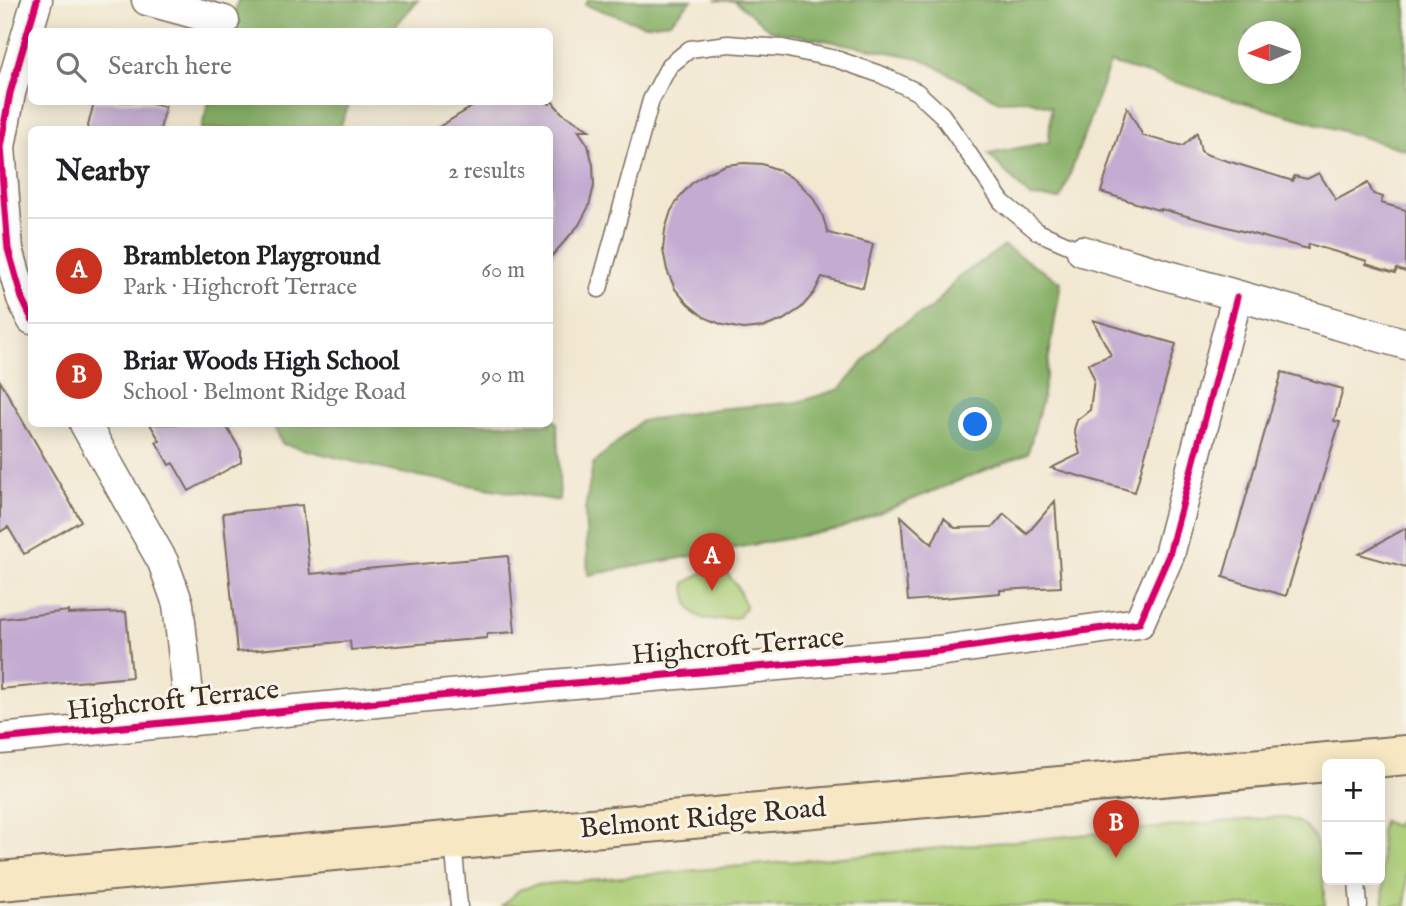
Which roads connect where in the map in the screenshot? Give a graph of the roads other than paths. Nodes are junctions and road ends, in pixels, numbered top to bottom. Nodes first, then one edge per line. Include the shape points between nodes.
1 (37, 0) edge
2 (147, 0) edge
3 (224, 21) dead end
4 (29, 28) edge
5 (28, 31) edge
6 (1082, 251) joint
7 (599, 289) dead end
8 (1237, 297) junction
9 (28, 311) edge
10 (1406, 344) edge
11 (87, 427) edge
12 (191, 721) junction
13 (0, 739) edge
14 (1406, 755) edge
15 (1376, 759) edge
16 (1322, 765) edge
17 (453, 841) junction
18 (0, 881) edge
19 (1357, 885) edge
20 (459, 906) edge
21 (1359, 906) edge

1 - 4 street
2 - 3 street
5 - 9 street via 0,147 8,249
6 - 7 lane via 1038,232 1002,202 943,116 917,92 836,60 783,48 728,44 690,49 668,66 651,100
6 - 8 street
8 - 10 street
8 - 12 street, Highcroft Terrace via 1169,555 1139,623 938,650
11 - 12 street via 163,562 178,604
12 - 13 street, Highcroft Terrace
14 - 15 main road, Belmont Ridge Road
16 - 17 main road, Belmont Ridge Road
17 - 18 main road, Belmont Ridge Road
17 - 20 lane
19 - 21 lane

